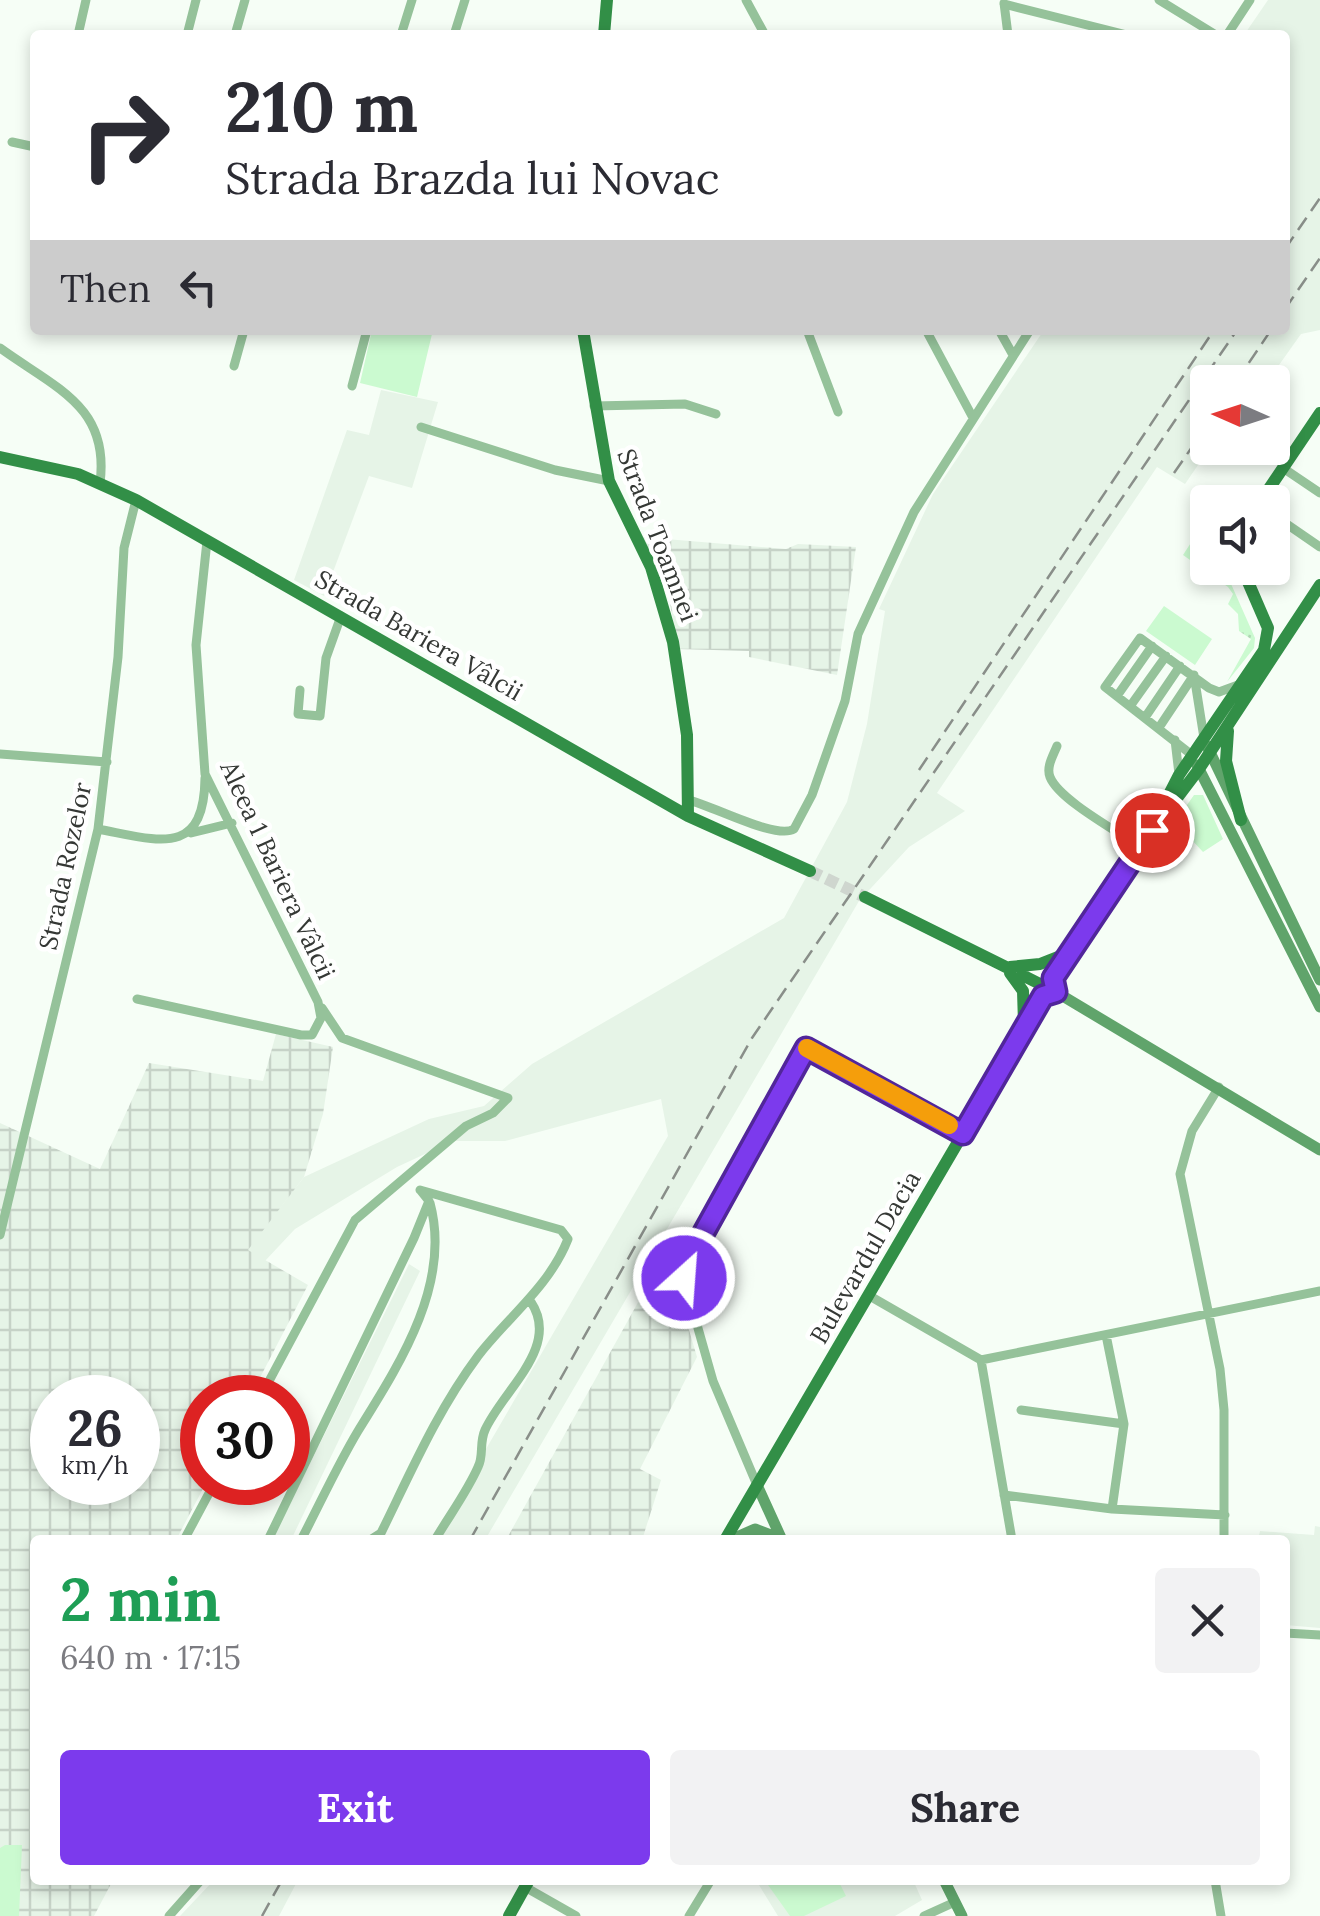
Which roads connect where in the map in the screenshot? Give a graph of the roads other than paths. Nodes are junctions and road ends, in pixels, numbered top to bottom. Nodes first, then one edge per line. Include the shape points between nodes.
1 (86, 0) edge
2 (196, 0) edge
3 (245, 0) edge
4 (412, 0) edge
5 (465, 0) edge
6 (607, 0) edge
7 (746, 0) edge
8 (1160, 0) edge
9 (1176, 0) edge
10 (1250, 0) edge
11 (1004, 2) edge
12 (1173, 11) junction
13 (79, 30) edge
14 (189, 30) edge
15 (236, 30) edge
16 (403, 30) edge
17 (456, 30) edge
18 (604, 30) edge
19 (763, 30) edge
20 (1007, 30) edge
21 (1108, 30) edge
22 (1207, 30) edge
23 (1230, 30) edge
24 (12, 142) dead end
25 (30, 146) edge
26 (243, 335) edge
27 (366, 335) edge
28 (584, 335) edge
29 (809, 335) edge
30 (929, 335) edge
31 (1002, 335) edge
32 (1027, 335) edge
33 (0, 348) edge
34 (1013, 355) junction
35 (234, 366) dead end
36 (352, 386) dead end
37 (594, 406) junction
38 (838, 412) dead end
39 (1320, 412) edge
40 (716, 414) dead end
41 (972, 416) junction
42 (421, 427) dead end
43 (0, 457) edge
44 (1283, 468) junction
45 (610, 481) junction
46 (100, 483) junction
47 (1272, 485) edge
48 (1320, 493) edge
49 (136, 500) junction
50 (1290, 526) edge
51 (207, 541) junction
52 (1320, 546) edge
53 (1320, 584) edge
54 (1249, 585) edge
55 (341, 616) junction
56 (1268, 628) junction
57 (1289, 629) junction
58 (1152, 646) junction
59 (1166, 656) junction
60 (1180, 666) junction
61 (1194, 676) junction
62 (1242, 682) junction
63 (300, 690) dead end
64 (1117, 696) junction
65 (1131, 705) junction
66 (1146, 716) junction
67 (1232, 718) junction
68 (1160, 726) junction
69 (1174, 738) junction
70 (1204, 738) junction
71 (1057, 746) dead end
72 (0, 754) edge
73 (1210, 754) junction
74 (1192, 755) junction
75 (107, 762) junction
76 (1199, 770) junction
77 (205, 774) junction
78 (1179, 775) junction
79 (688, 800) junction
80 (688, 816) junction
81 (1242, 820) junction
82 (232, 822) junction
83 (98, 829) junction
84 (1152, 830) junction
85 (187, 834) junction
86 (1140, 847) junction
87 (810, 871) tunnel mouth
88 (866, 897) tunnel mouth
89 (1070, 952) junction
90 (1005, 967) junction
91 (1320, 980) edge
92 (1048, 987) junction
93 (137, 999) dead end
94 (318, 1002) junction
95 (1320, 1007) edge
96 (1023, 1030) junction
97 (1220, 1087) junction
98 (963, 1134) junction
99 (1314, 1141) edge
100 (1320, 1150) edge
101 (410, 1178) junction
102 (420, 1190) junction
103 (429, 1200) junction
104 (0, 1235) edge
105 (1320, 1291) edge
106 (868, 1295) junction
107 (531, 1302) junction
108 (1208, 1314) junction
109 (1106, 1335) junction
110 (982, 1360) junction
111 (272, 1375) edge
112 (1021, 1410) dead end
113 (1124, 1424) junction
114 (757, 1484) junction
115 (1004, 1495) junction
116 (203, 1505) edge
117 (1112, 1509) junction
118 (1225, 1515) junction
119 (187, 1535) edge
120 (270, 1535) edge
121 (304, 1535) edge
122 (379, 1535) edge
123 (438, 1535) edge
124 (731, 1535) edge
125 (741, 1535) edge
126 (770, 1535) edge
127 (780, 1535) edge
128 (1011, 1535) edge
129 (1224, 1535) edge
130 (1290, 1633) edge
131 (1320, 1635) edge
132 (197, 1885) edge
133 (526, 1885) edge
134 (529, 1885) edge
135 (708, 1885) edge
136 (946, 1885) edge
137 (1216, 1885) edge
138 (955, 1902) junction
139 (169, 1916) edge
140 (508, 1916) edge
141 (576, 1916) edge
142 (689, 1916) edge
143 (924, 1916) edge
144 (962, 1916) edge
145 (1221, 1916) edge

1 - 13 street
2 - 14 street
3 - 15 street
4 - 16 street
5 - 17 street
6 - 18 main road
7 - 19 street
8 - 12 street
9 - 12 street
10 - 23 street
11 - 20 street
11 - 21 street
12 - 22 street
24 - 25 street
26 - 35 street
27 - 36 street
28 - 37 main road, Strada Toamnei
29 - 38 street
30 - 41 street
31 - 34 street
32 - 34 street
33 - 46 street via 84,410 101,438
34 - 41 street
37 - 40 street via 685,404
37 - 45 main road, Strada Toamnei
39 - 44 main road
41 - 79 street via 914,512 858,634 845,701 794,828 776,833
42 - 45 street
43 - 46 main road, Strada Bariera Vâlcii
44 - 47 main road
44 - 48 street
45 - 79 main road, Strada Toamnei via 668,616 683,696
46 - 49 main road, Strada Bariera Vâlcii
49 - 51 main road, Strada Bariera Vâlcii
49 - 75 street, Strada Rozelor via 124,548
50 - 52 street
51 - 55 main road, Strada Bariera Vâlcii
51 - 77 street, Aleea 1 Bariera Vâlcii via 196,645
53 - 57 main road, Bulevardul Dacia
54 - 56 main road
55 - 63 street via 326,658 320,716 298,714
55 - 80 main road, Strada Bariera Vâlcii
56 - 57 main road
56 - 62 main road, Bulevardul Dacia via 1264,650
57 - 67 main road, Bulevardul Dacia
58 - 59 street
58 - 64 street
58 - 64 street via 1140,638 1106,687
59 - 60 street
59 - 65 street
60 - 61 street
60 - 66 street
61 - 62 street via 1219,692
61 - 68 street
61 - 70 street
62 - 70 main road, Bulevardul Dacia
64 - 65 street
65 - 66 street
66 - 68 street
67 - 73 main road, Bulevardul Dacia
67 - 81 main road via 1225,754
68 - 69 street
69 - 74 street
69 - 78 street
70 - 73 street
70 - 74 main road, Bulevardul Dacia
71 - 86 street via 1051,780
72 - 75 street
73 - 76 main road, Bulevardul Dacia
73 - 81 street
74 - 76 street
74 - 78 main road, Bulevardul Dacia
75 - 83 street, Strada Rozelor
76 - 84 main road, Bulevardul Dacia
76 - 95 street
77 - 82 street, Aleea 1 Bariera Vâlcii
77 - 85 street via 203,811
78 - 84 main road, Bulevardul Dacia
79 - 80 main road, Strada Toamnei
80 - 87 main road, Strada Bariera Vâlcii
81 - 91 street
82 - 85 street
82 - 94 street, Aleea 1 Bariera Vâlcii
83 - 85 street via 165,840
83 - 104 street, Strada Rozelor
84 - 86 main road, Bulevardul Dacia
86 - 89 main road, Bulevardul Dacia
88 - 90 main road
89 - 90 main road
89 - 92 main road, Bulevardul Dacia
90 - 92 main road
90 - 96 main road via 1023,991
92 - 96 main road, Bulevardul Dacia
92 - 97 street
93 - 94 street, Aleea 1 Bariera Vâlcii via 312,1035 321,1018
94 - 101 street via 342,1038 508,1098
96 - 98 main road, Bulevardul Dacia
97 - 99 street
97 - 108 street via 1192,1131 1180,1174
98 - 106 main road, Bulevardul Dacia
98 - 114 street via 806,1048 684,1278 713,1382
99 - 100 street
101 - 102 street
101 - 111 street via 355,1220
102 - 103 street
102 - 107 street via 568,1234
103 - 120 street
103 - 121 street via 437,1245 402,1364
105 - 108 street
106 - 110 street
106 - 114 main road, Bulevardul Dacia
107 - 122 street via 481,1352 438,1413
107 - 123 street via 542,1318 541,1334 486,1426 481,1462
108 - 109 street
108 - 118 street via 1224,1410
109 - 110 street
109 - 113 street
110 - 115 street
112 - 113 street
113 - 117 street
114 - 124 main road, Bulevardul Dacia
114 - 127 street
115 - 117 street
115 - 128 street
116 - 119 street
117 - 118 street
118 - 129 street
125 - 126 street via 756,1529
130 - 131 street
132 - 139 street
133 - 140 main road
134 - 141 street
135 - 142 street
136 - 138 street
137 - 145 street
138 - 143 street
138 - 144 street

